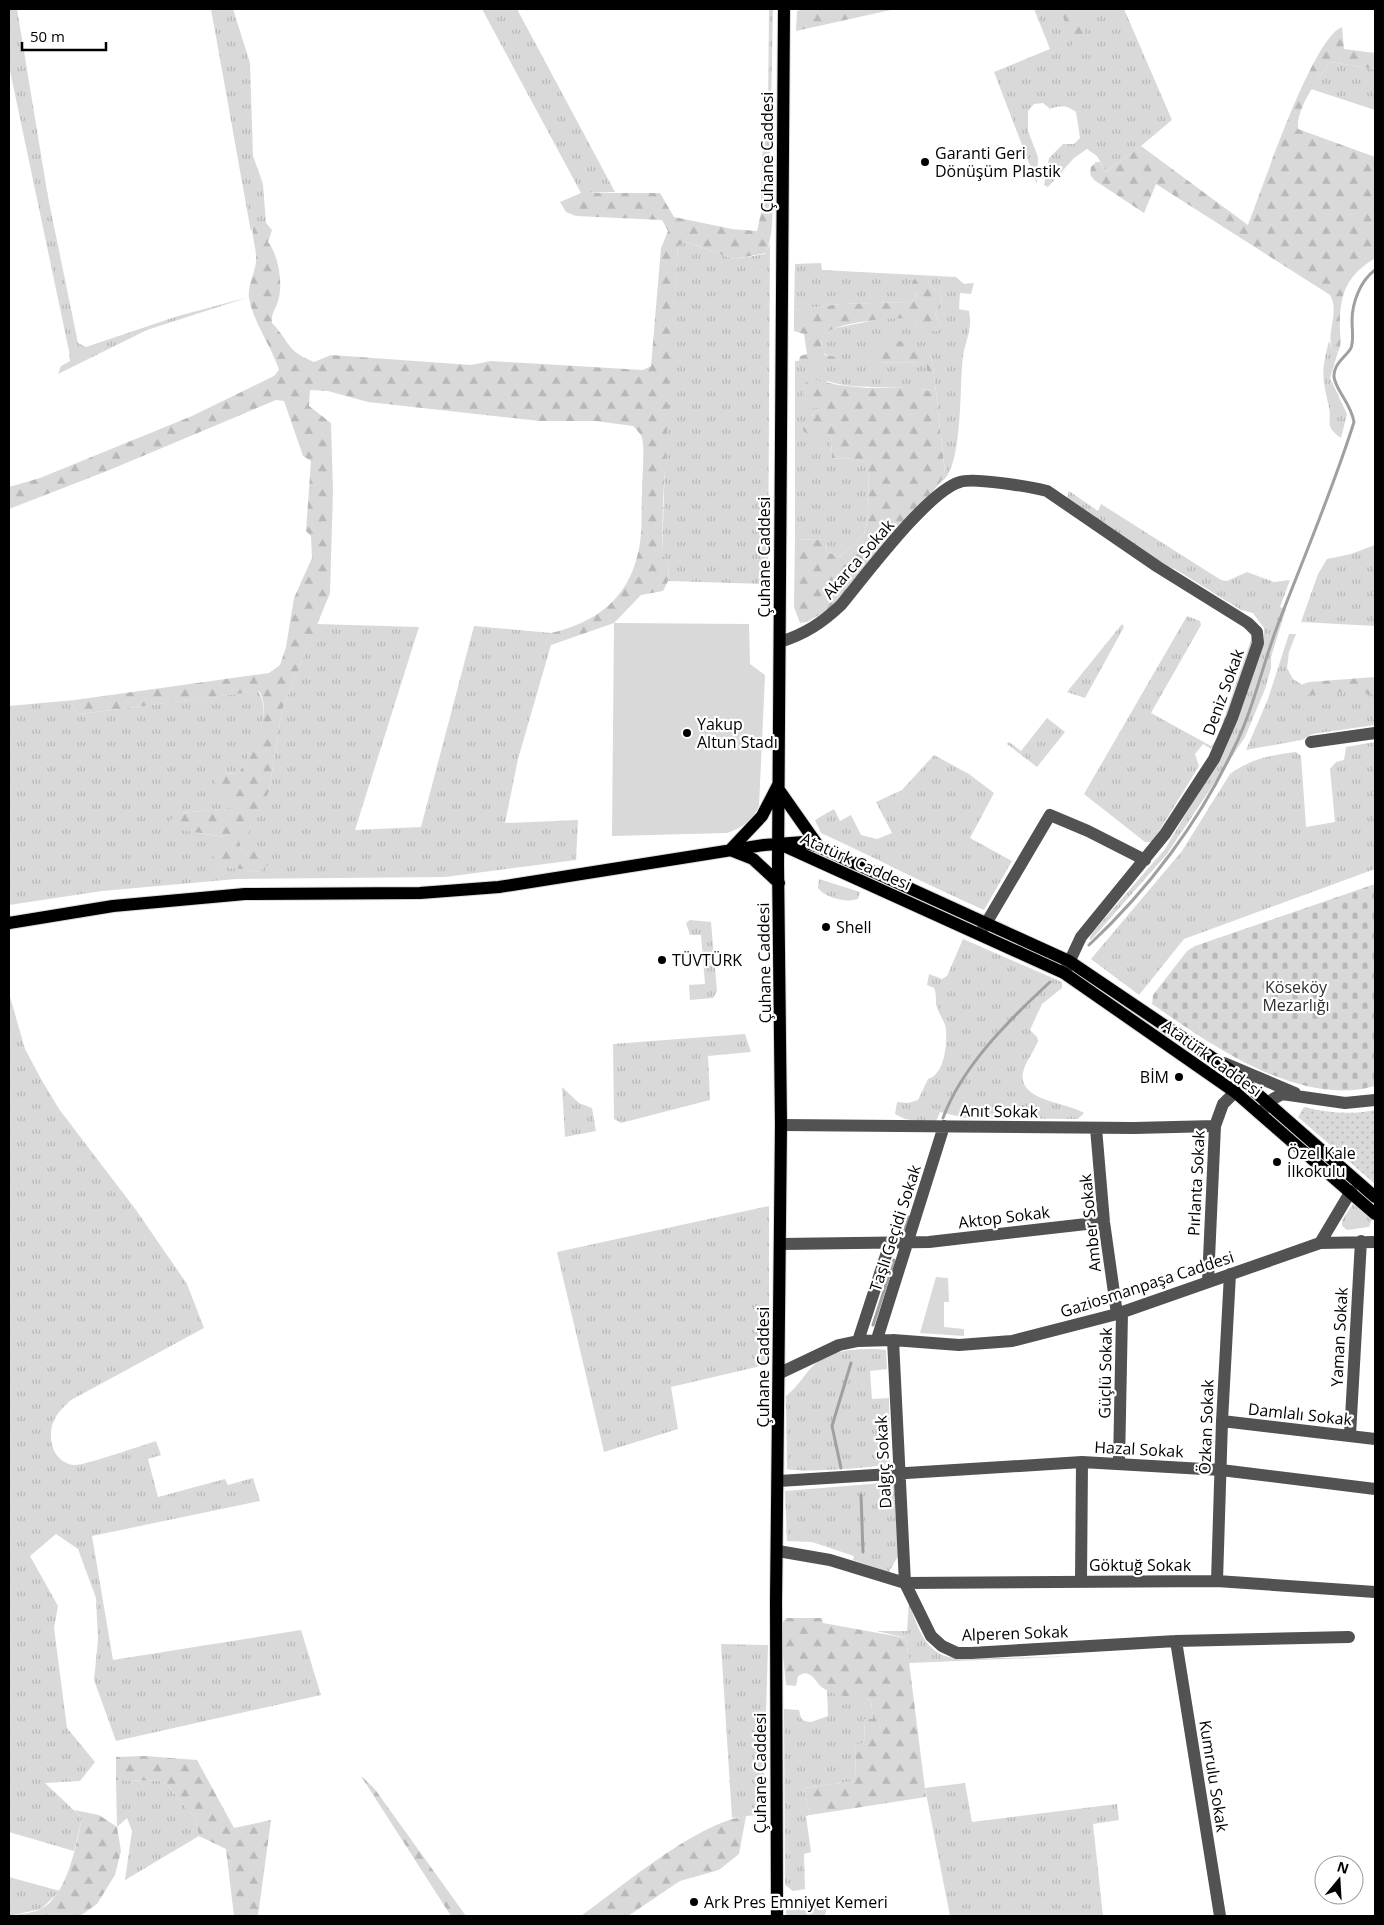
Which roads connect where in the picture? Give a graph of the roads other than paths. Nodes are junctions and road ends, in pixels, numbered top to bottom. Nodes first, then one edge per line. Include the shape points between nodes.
1 (784, 9) edge
2 (951, 485) joint
3 (780, 642) junction
4 (1375, 733) edge
5 (1311, 742) dead end
6 (779, 786) junction
7 (779, 844) junction
8 (819, 848) junction
9 (730, 850) junction
10 (1145, 860) junction
11 (779, 883) junction
12 (9, 923) edge
13 (983, 929) junction
14 (1070, 961) junction
15 (1064, 973) junction
16 (1213, 1059) junction
17 (1245, 1082) junction
18 (1235, 1092) junction
19 (1307, 1097) junction
20 (1375, 1100) edge
21 (1270, 1104) junction
22 (1260, 1113) junction
23 (782, 1125) junction
24 (944, 1126) junction
25 (1215, 1126) junction
26 (1096, 1128) junction
27 (1351, 1191) junction
28 (1375, 1197) edge
29 (1375, 1214) edge
30 (1104, 1222) junction
31 (1361, 1241) junction
32 (1320, 1242) junction
33 (1375, 1242) edge
34 (890, 1243) junction
35 (906, 1243) junction
36 (781, 1244) junction
37 (1230, 1274) junction
38 (1208, 1281) junction
39 (1120, 1313) junction
40 (858, 1340) junction
41 (876, 1340) junction
42 (893, 1340) junction
43 (780, 1374) junction
44 (1222, 1421) junction
45 (1350, 1435) junction
46 (1375, 1439) edge
47 (1082, 1462) junction
48 (1119, 1464) junction
49 (1221, 1470) junction
50 (900, 1472) junction
51 (779, 1481) junction
52 (1375, 1489) edge
53 (778, 1552) junction
54 (1217, 1581) junction
55 (1081, 1582) junction
56 (905, 1583) junction
57 (1375, 1592) edge
58 (1349, 1636) dead end
59 (1176, 1641) junction
60 (777, 1916) edge
61 (1220, 1916) edge

1 - 3 main road, Çuhane Caddesi
2 - 3 street, Akarca Sokak via 926,504 841,605 804,634
2 - 10 street, Deniz Sokak via 962,481 1047,491 1257,632 1258,643 1224,739 1184,807
3 - 6 main road, Çuhane Caddesi
4 - 5 street
6 - 7 main road, Çuhane Caddesi
6 - 8 main road
6 - 9 main road via 762,816
7 - 8 main road, Atatürk Caddesi via 804,842
7 - 9 main road
7 - 11 main road, Çuhane Caddesi
7 - 13 main road, Atatürk Caddesi
8 - 13 main road, Atatürk Caddesi
9 - 11 main road via 758,862
9 - 12 main road via 499,887 420,892 245,894 114,906
10 - 13 street via 1050,815
10 - 14 street, Deniz Sokak via 1081,937
11 - 23 main road, Çuhane Caddesi
13 - 14 main road, Atatürk Caddesi
13 - 15 main road, Atatürk Caddesi
14 - 15 street, Deniz Sokak
14 - 16 main road, Atatürk Caddesi
15 - 18 main road, Atatürk Caddesi
16 - 17 main road, Atatürk Caddesi
16 - 19 street
17 - 18 street, Pırlanta Sokak
17 - 21 main road, Atatürk Caddesi
18 - 22 main road, Atatürk Caddesi
18 - 25 street, Pırlanta Sokak via 1220,1110
19 - 20 street via 1345,1102
19 - 21 street via 1282,1094
21 - 22 street
21 - 28 main road, Atatürk Caddesi
22 - 27 main road, Atatürk Caddesi
23 - 24 street, Anıt Sokak
23 - 36 main road, Çuhane Caddesi
24 - 26 street, Anıt Sokak
24 - 35 street, Taşlı Geçidi Sokak
25 - 26 street, Anıt Sokak
25 - 38 street, Pırlanta Sokak
26 - 30 street, Amber Sokak
27 - 29 main road, Atatürk Caddesi
27 - 32 street
30 - 35 street, Aktop Sokak
30 - 39 street, Amber Sokak
31 - 32 street, Gaziosmanpaşa Caddesi
31 - 33 street, Gaziosmanpaşa Caddesi
31 - 45 street, Yaman Sokak
32 - 37 street, Gaziosmanpaşa Caddesi
34 - 35 street, Aktop Sokak
34 - 36 street, Aktop Sokak
34 - 40 street
35 - 41 street, Taşlı Geçidi Sokak
36 - 43 main road, Çuhane Caddesi
37 - 38 street, Gaziosmanpaşa Caddesi
37 - 44 street, Özkan Sokak
38 - 39 street, Gaziosmanpaşa Caddesi
39 - 42 street, Gaziosmanpaşa Caddesi via 1051,1333 995,1344
39 - 48 street, Güçlü Sokak
40 - 41 street, Gaziosmanpaşa Caddesi
40 - 43 street, Gaziosmanpaşa Caddesi via 839,1345
41 - 42 street, Gaziosmanpaşa Caddesi
42 - 50 street, Dalgıç Sokak
43 - 51 main road, Çuhane Caddesi
44 - 45 street, Damlalı Sokak
44 - 49 street, Özkan Sokak
45 - 46 street, Damlalı Sokak
47 - 48 street, Hazal Sokak
47 - 50 street, Hazal Sokak
47 - 55 street
48 - 49 street, Hazal Sokak
49 - 52 street, Hazal Sokak
49 - 54 street, Özkan Sokak
50 - 51 street, Hazal Sokak
50 - 56 street, Dalgıç Sokak
51 - 53 main road, Çuhane Caddesi
53 - 56 street via 830,1560
53 - 60 main road, Çuhane Caddesi
54 - 55 street, Göktuğ Sokak
54 - 57 street, Göktuğ Sokak
55 - 56 street, Göktuğ Sokak
56 - 59 street, Alperen Sokak via 931,1636 957,1653
58 - 59 street, Alperen Sokak
59 - 61 street, Kumrulu Sokak

